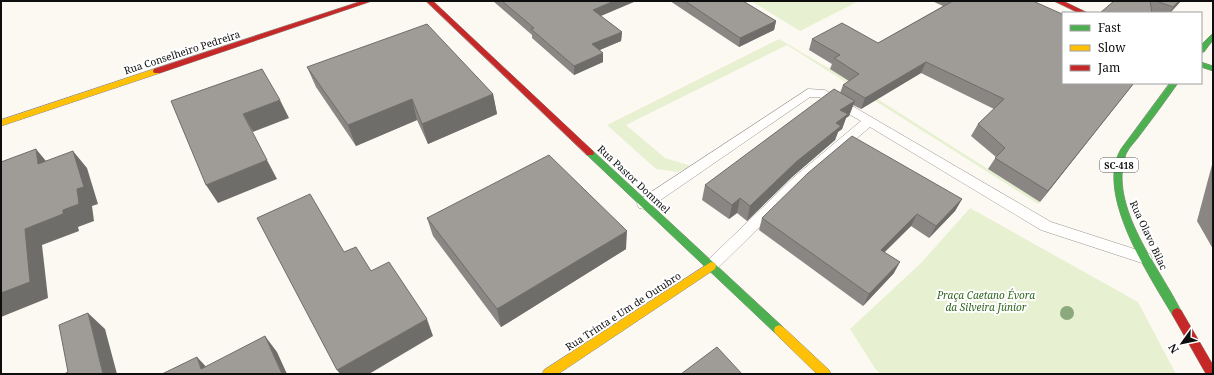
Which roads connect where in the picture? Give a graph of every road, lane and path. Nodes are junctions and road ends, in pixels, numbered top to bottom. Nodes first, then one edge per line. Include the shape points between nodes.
1 (370, 1) edge
2 (429, 1) edge
3 (1057, 1) edge
4 (1083, 12) edge
5 (1213, 36) edge
6 (1202, 49) edge
7 (1202, 64) edge
8 (1213, 69) edge
9 (1173, 84) edge
10 (869, 121) junction
11 (1, 123) edge
12 (644, 204) junction
13 (1145, 258) junction
14 (711, 266) junction
15 (548, 374) edge
16 (825, 374) edge
17 (1212, 374) edge

1 - 11 main road, Rua Conselheiro Pedreira
2 - 12 main road, Rua Pastor Dommel
3 - 4 main road
5 - 6 main road
7 - 8 main road
9 - 13 main road, Rua Olavo Bilac / SC-418 via 1122,154 1118,169 1117,184 1123,209
10 - 12 lane via 821,93 808,93
10 - 13 lane via 1046,226
10 - 14 lane via 798,181
12 - 14 main road, Rua Pastor Dommel
13 - 17 main road, Rua Olavo Bilac / SC-418
14 - 15 main road, Rua Trinta e Um de Outubro
14 - 16 main road, Rua Pastor Dommel

